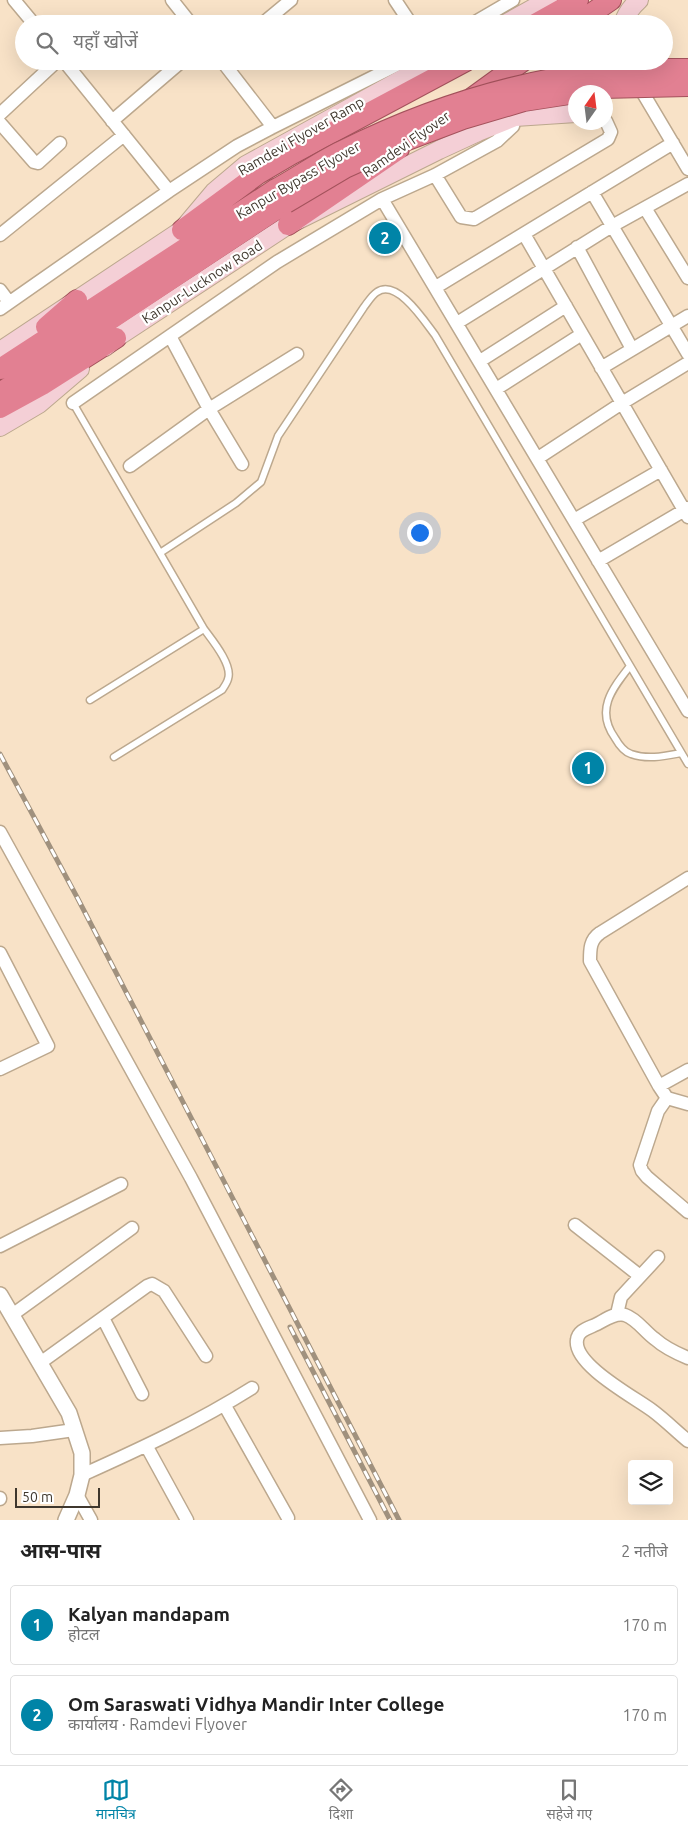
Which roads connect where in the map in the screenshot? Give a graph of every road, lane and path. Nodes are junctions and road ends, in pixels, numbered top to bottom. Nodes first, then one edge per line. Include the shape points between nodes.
1 (14, 0) edge
2 (172, 0) edge
3 (291, 0) edge
4 (395, 0) edge
5 (513, 0) edge
6 (548, 0) edge
7 (639, 0) edge
8 (594, 3) edge
9 (626, 13) edge
10 (26, 15) edge
11 (184, 15) edge
12 (273, 15) edge
13 (405, 15) edge
14 (487, 15) edge
15 (521, 15) edge
16 (560, 15) edge
17 (584, 15) edge
18 (688, 69) edge
19 (47, 70) edge
20 (71, 70) edge
21 (171, 70) edge
22 (229, 70) edge
23 (387, 70) edge
24 (420, 70) edge
25 (449, 70) edge
26 (511, 70) edge
27 (613, 70) edge
28 (629, 70) edge
29 (658, 70) edge
30 (673, 70) edge
31 (611, 85) edge
32 (688, 86) edge
33 (613, 88) edge
34 (568, 94) edge
35 (0, 114) edge
36 (568, 114) edge
37 (516, 118) junction
38 (112, 120) junction
39 (0, 123) edge
40 (273, 127) junction
41 (610, 130) edge
42 (124, 135) junction
43 (60, 143) dead end
44 (673, 143) junction
45 (252, 169) junction
46 (688, 169) edge
47 (434, 175) junction
48 (688, 184) edge
49 (169, 191) junction
50 (592, 192) junction
51 (281, 196) junction
52 (382, 199) junction
53 (645, 208) junction
54 (288, 225) junction
55 (612, 226) junction
56 (182, 230) joint
57 (524, 234) junction
58 (0, 235) edge
59 (577, 247) junction
60 (544, 268) junction
61 (688, 278) edge
62 (436, 287) junction
63 (0, 290) edge
64 (77, 300) junction
65 (5, 306) edge
66 (566, 306) junction
67 (688, 316) edge
68 (457, 323) junction
69 (671, 326) junction
70 (582, 334) junction
71 (170, 336) junction
72 (116, 338) junction
73 (632, 349) junction
74 (0, 351) edge
75 (297, 354) dead end
76 (688, 354) edge
77 (480, 361) junction
78 (688, 363) edge
79 (601, 368) junction
80 (0, 369) edge
81 (496, 388) junction
82 (0, 393) edge
83 (73, 403) joint
84 (622, 403) junction
85 (0, 408) edge
86 (209, 409) junction
87 (0, 427) edge
88 (538, 458) junction
89 (242, 464) dead end
90 (130, 466) dead end
91 (661, 470) junction
92 (687, 512) edge
93 (574, 520) junction
94 (160, 553) junction
95 (598, 561) junction
96 (204, 628) junction
97 (630, 666) junction
98 (90, 700) dead end
99 (688, 711) edge
100 (681, 753) junction
101 (114, 757) dead end
102 (688, 764) edge
103 (0, 832) edge
104 (688, 878) edge
105 (0, 953) edge
106 (0, 1069) edge
107 (688, 1070) edge
108 (658, 1086) junction
109 (667, 1098) junction
110 (688, 1104) edge
111 (121, 1184) dead end
112 (688, 1212) edge
113 (575, 1225) dead end
114 (132, 1228) dead end
115 (0, 1246) edge
116 (658, 1257) dead end
117 (640, 1276) junction
118 (0, 1295) edge
119 (617, 1314) junction
120 (12, 1315) junction
121 (103, 1318) junction
122 (206, 1356) dead end
123 (688, 1358) edge
124 (40, 1363) junction
125 (252, 1388) dead end
126 (142, 1394) dead end
127 (225, 1406) junction
128 (74, 1430) junction
129 (0, 1438) edge
130 (688, 1441) edge
131 (147, 1447) junction
132 (82, 1475) junction
133 (77, 1495) junction
134 (288, 1518) dead end
135 (66, 1520) edge
136 (90, 1520) edge
137 (186, 1520) edge
138 (370, 1520) edge

1 - 10 street
2 - 11 street
3 - 12 street
4 - 13 street
5 - 14 street
6 - 15 main road
7 - 9 main road
8 - 16 highway
8 - 17 highway
18 - 30 highway, Kanpur Bypass Flyover, bridge
19 - 35 street
20 - 38 street
21 - 38 street
22 - 40 street
23 - 40 street
24 - 45 main road, Ramdevi Flyover Ramp
25 - 45 highway via 292,154
26 - 54 highway, Ramdevi Flyover
27 - 31 main road
28 - 44 street
29 - 51 highway, Kanpur Bypass Flyover, bridge via 598,72 522,84 466,101 401,124 341,152
32 - 33 highway, Kanpur Bypass Flyover, bridge
34 - 51 highway, Kanpur Bypass Flyover, bridge via 524,102 455,122
36 - 37 main road, Kanpur-Lucknow Road
37 - 47 street via 513,126 497,141
37 - 54 main road, Kanpur-Lucknow Road via 478,132
38 - 42 street
39 - 43 street via 34,162 38,163
40 - 49 street via 237,146
41 - 47 street via 608,138 474,219 461,217
42 - 49 street
42 - 58 street
44 - 46 street
44 - 50 street
45 - 56 highway
47 - 52 street
48 - 53 street
49 - 65 street
50 - 55 street
50 - 57 street
51 - 80 highway, Kanpur Bypass Flyover
51 - 82 highway, Kanpur Bypass Flyover via 174,275
52 - 62 street
52 - 71 street via 277,262
53 - 55 street
53 - 61 street
54 - 72 main road, Kanpur-Lucknow Road
55 - 59 street
55 - 69 street
56 - 64 main road
57 - 60 street
57 - 62 street
59 - 60 street
59 - 73 street
60 - 66 street
60 - 68 street
62 - 68 street
63 - 65 street
64 - 74 main road
64 - 80 highway
66 - 70 street
66 - 77 street
67 - 69 street
68 - 77 street
69 - 73 street
69 - 76 street
70 - 79 street
70 - 81 street
71 - 83 street
71 - 86 street
72 - 85 highway
72 - 87 main road, Kanpur-Lucknow Road via 39,404
73 - 79 street
75 - 86 street
77 - 81 street
78 - 84 street
79 - 84 street
81 - 88 street
83 - 94 lane
84 - 88 street
84 - 91 street
86 - 89 street
86 - 90 street
88 - 93 street
91 - 92 street
91 - 93 street
92 - 95 street
93 - 95 street
94 - 96 lane
94 - 97 lane via 236,503 261,482 278,436 364,306 377,292 394,291 404,298 435,335
95 - 99 street
96 - 98 lane
96 - 101 lane via 230,672 222,690
97 - 100 lane
97 - 100 lane via 614,686 608,700 606,720 610,730 625,751 631,754 657,757
100 - 102 lane
103 - 138 street via 191,1178
104 - 108 street via 600,933 590,946 590,961
105 - 106 street via 48,1046
107 - 108 street
108 - 109 street
109 - 110 street
109 - 112 street via 658,1111 640,1165 647,1177
111 - 115 street
113 - 117 street
114 - 120 street
116 - 117 street
117 - 119 street via 621,1297
118 - 120 street
119 - 123 street via 634,1320 664,1346
119 - 130 street via 579,1334 577,1346 582,1356
120 - 124 street
121 - 122 street via 152,1284 164,1291
121 - 124 street
121 - 126 street
124 - 128 street via 69,1413
125 - 127 street
127 - 131 street
127 - 134 street
128 - 129 street
128 - 132 street via 82,1453
131 - 132 street
131 - 137 street
132 - 133 street
133 - 135 street
133 - 136 street

